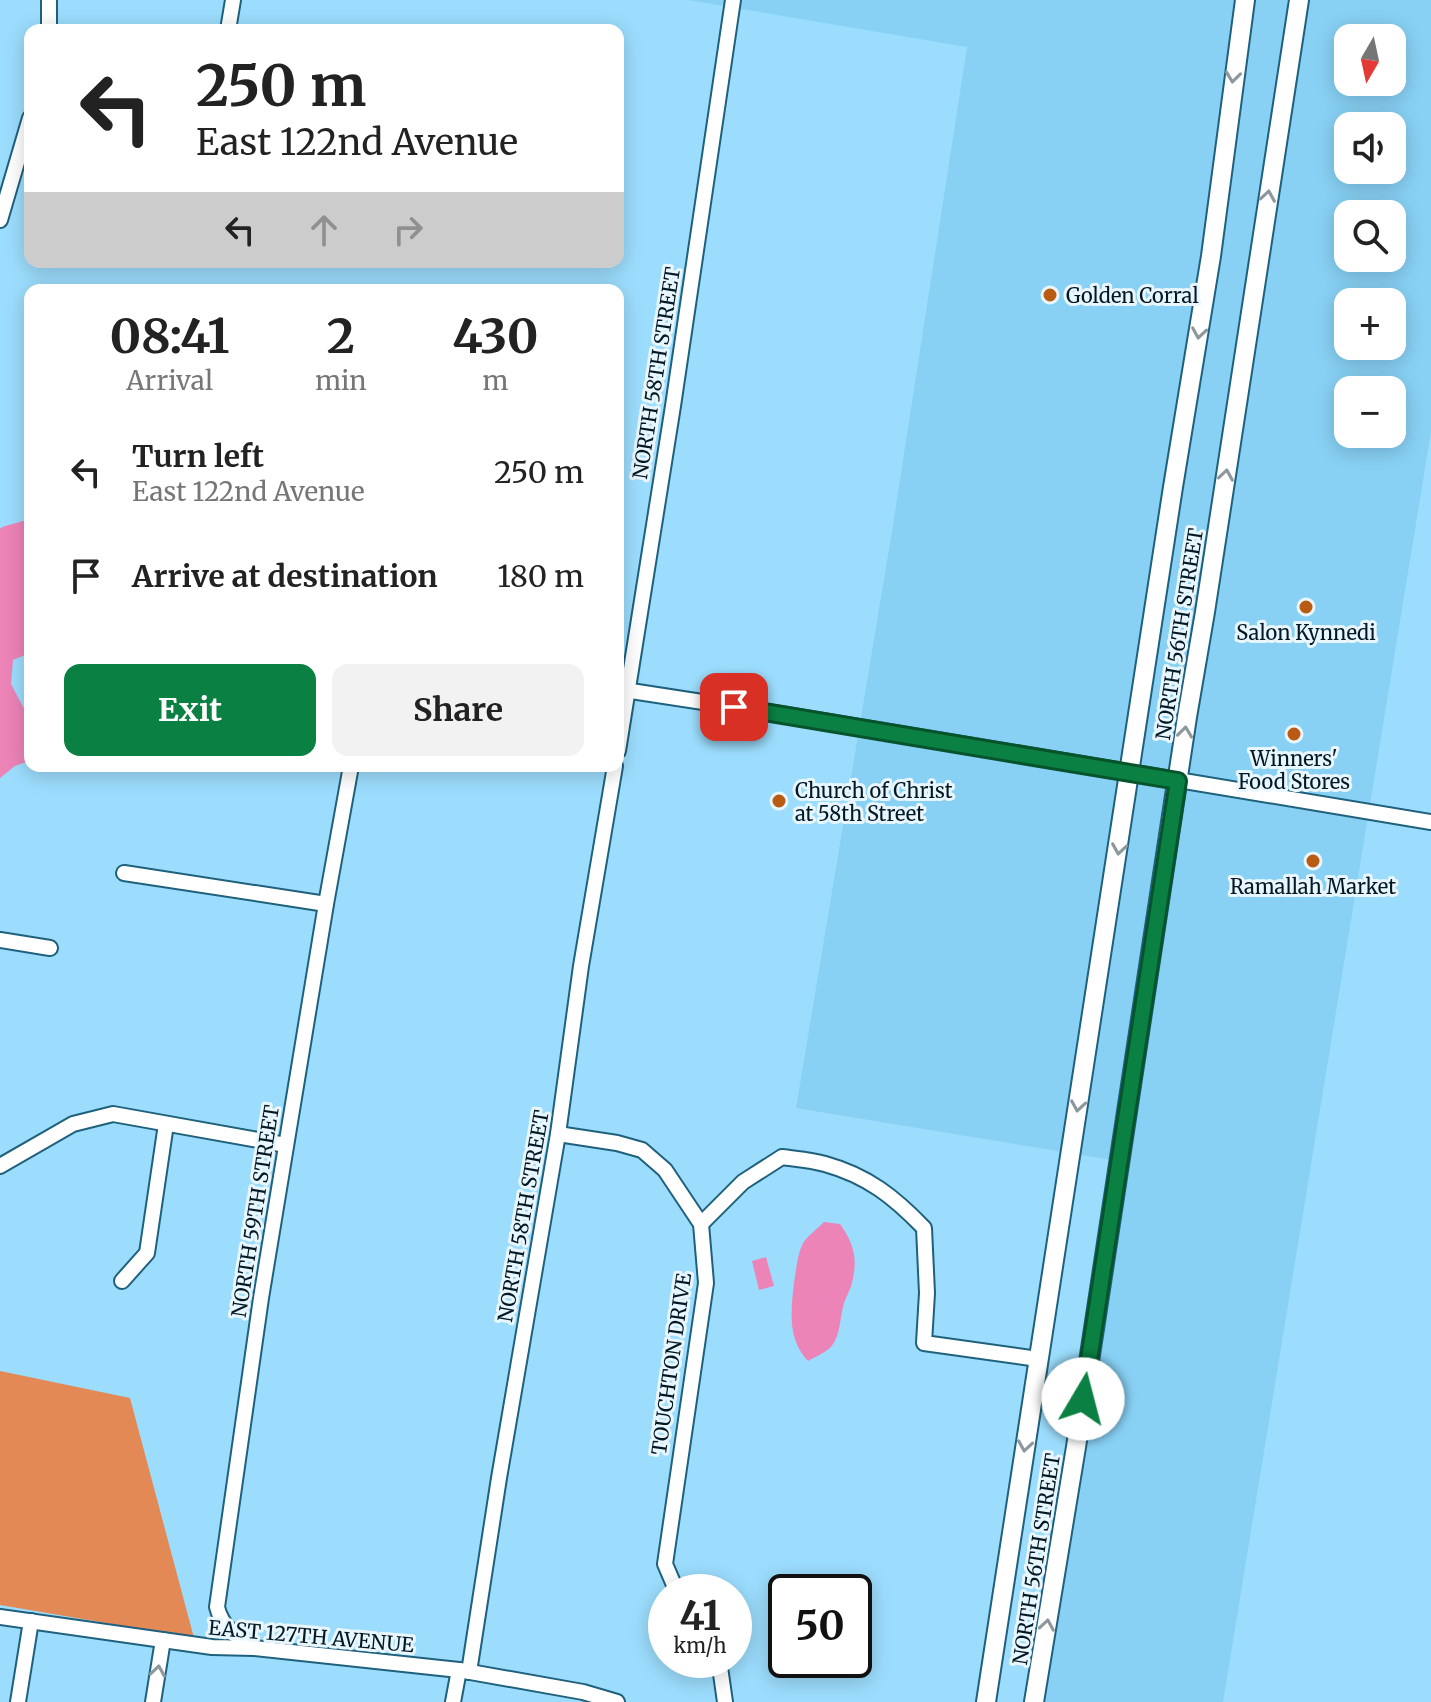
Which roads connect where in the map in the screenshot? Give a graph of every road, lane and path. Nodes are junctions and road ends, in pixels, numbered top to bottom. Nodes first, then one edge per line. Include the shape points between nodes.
1 (49, 0) edge
2 (233, 0) edge
3 (733, 0) edge
4 (1245, 0) edge
5 (1299, 0) edge
6 (49, 24) edge
7 (229, 24) edge
8 (24, 138) edge
9 (0, 220) edge
10 (624, 684) edge
11 (624, 690) edge
12 (350, 772) edge
13 (614, 772) edge
14 (1131, 772) junction
15 (1178, 781) junction
16 (1431, 822) edge
17 (124, 873) dead end
18 (326, 904) junction
19 (0, 940) edge
20 (50, 948) dead end
21 (166, 1124) junction
22 (558, 1134) junction
23 (286, 1145) junction
24 (0, 1166) edge
25 (701, 1224) junction
26 (122, 1281) dead end
27 (1038, 1359) junction
28 (669, 1574) edge
29 (0, 1617) edge
30 (31, 1621) junction
31 (163, 1640) junction
32 (254, 1648) junction
33 (464, 1671) junction
34 (722, 1678) edge
35 (18, 1702) edge
36 (153, 1702) edge
37 (453, 1702) edge
38 (617, 1702) edge
39 (725, 1702) edge
40 (986, 1702) edge
41 (1034, 1702) edge

1 - 6 street
2 - 7 street
3 - 10 street, NORTH 58TH STREET
4 -> 14 main road, NORTH 56TH STREET
15 -> 5 main road, NORTH 56TH STREET
8 - 9 street
11 - 14 street
12 - 18 street, NORTH 59TH STREET
13 - 22 street, NORTH 58TH STREET
14 - 15 street
14 -> 27 main road, NORTH 56TH STREET
15 - 16 street
41 -> 15 main road, NORTH 56TH STREET
17 - 18 street
18 - 23 street, NORTH 59TH STREET
19 - 20 street
21 - 23 street
21 - 24 street via 113,1114 73,1124
21 - 26 street via 147,1253
22 - 25 street, TOUCHTON DRIVE via 642,1150 665,1170
22 - 33 street, NORTH 58TH STREET
23 - 32 street, NORTH 59TH STREET via 217,1607 229,1631
25 - 27 street via 743,1182 782,1157 864,1177 924,1228 924,1343
25 - 28 street, TOUCHTON DRIVE via 706,1283 665,1564
27 -> 40 main road, NORTH 56TH STREET
29 - 30 street, EAST 127TH AVENUE
30 - 31 street, EAST 127TH AVENUE
30 - 35 street
31 - 32 street, EAST 127TH AVENUE
36 -> 31 street
32 - 33 street, EAST 127TH AVENUE
33 - 37 street, NORTH 58TH STREET
33 - 38 street, EAST 127TH AVENUE
34 - 39 street

